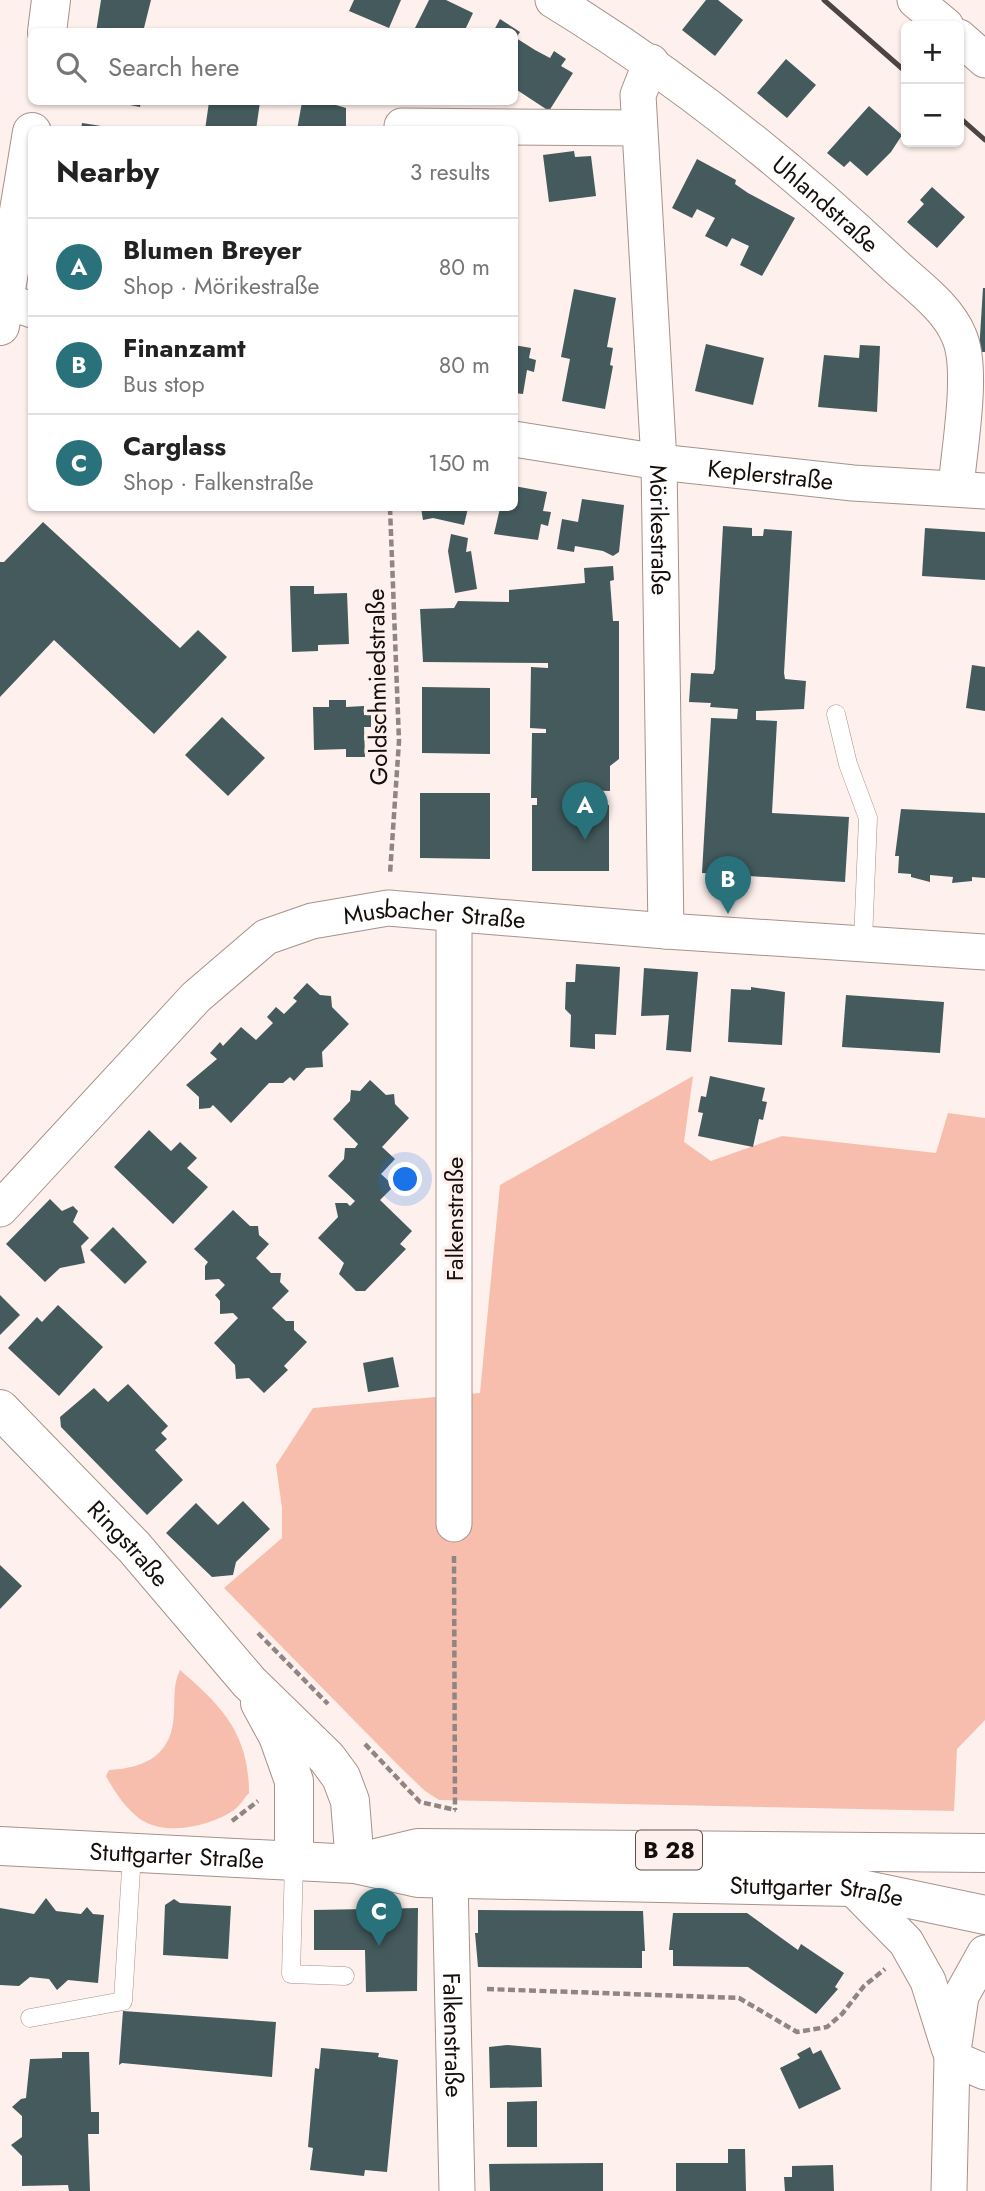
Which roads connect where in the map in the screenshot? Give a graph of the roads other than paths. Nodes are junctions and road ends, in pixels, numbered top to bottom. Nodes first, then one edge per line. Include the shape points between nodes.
1 (51, 0) edge
2 (553, 0) edge
3 (915, 0) edge
4 (940, 21) edge
5 (48, 28) edge
6 (964, 41) edge
7 (985, 60) edge
8 (651, 62) junction
9 (36, 105) edge
10 (33, 126) edge
11 (518, 127) edge
12 (639, 128) junction
13 (28, 167) edge
14 (12, 312) edge
15 (518, 440) edge
16 (659, 461) junction
17 (971, 489) edge
18 (836, 714) dead end
19 (454, 914) junction
20 (666, 931) junction
21 (863, 941) junction
22 (985, 952) edge
23 (0, 1209) edge
24 (0, 1409) edge
25 (454, 1524) road end
26 (249, 1682) junction
27 (0, 1846) edge
28 (132, 1853) junction
29 (985, 1854) edge
30 (295, 1862) junction
31 (355, 1864) junction
32 (450, 1879) junction
33 (852, 1887) junction
34 (985, 1915) edge
35 (985, 1953) edge
36 (345, 1976) dead end
37 (30, 2018) dead end
38 (952, 2058) junction
39 (985, 2072) edge
40 (457, 2191) edge
41 (949, 2191) edge

1 - 5 main road
2 - 8 street, Uhlandstraße
3 - 4 street
6 - 7 street
8 - 12 street, Mörikestraße via 638,95
8 - 17 street, Uhlandstraße via 849,222 939,307 967,358
9 - 10 main road
11 - 12 street
12 - 16 street, Mörikestraße
13 - 14 main road
15 - 16 street, Keplerstraße
16 - 17 street, Keplerstraße via 853,482
16 - 20 street, Mörikestraße
18 - 21 lane via 868,818
19 - 20 street, Musbacher Straße
19 - 23 street, Musbacher Straße via 388,908 312,921 266,937 196,997
19 - 25 street, Falkenstraße
20 - 21 street, Musbacher Straße
21 - 22 street, Musbacher Straße
24 - 26 main road, Ringstraße via 134,1547
26 - 30 main road, Ringstraße via 278,1736 294,1782
26 - 31 main road, Ringstraße via 295,1723 341,1777 350,1801
27 - 28 main road, Stuttgarter Straße / B 28
28 - 30 main road, Stuttgarter Straße / B 28
28 - 37 lane via 123,2001
29 - 31 main road, Stuttgarter Straße / B 28 via 418,1848
29 - 33 main road, B 28 via 967,1872
30 - 31 main road, Stuttgarter Straße / B 28
30 - 36 lane via 291,1974
31 - 32 main road, Stuttgarter Straße / B 28 via 399,1876
32 - 33 main road, Stuttgarter Straße / B 28
32 - 40 street, Falkenstraße
33 - 34 main road, Stuttgarter Straße / B 28
33 - 38 street via 910,1948 928,1981
35 - 38 street via 961,1996
38 - 39 street
38 - 41 street

